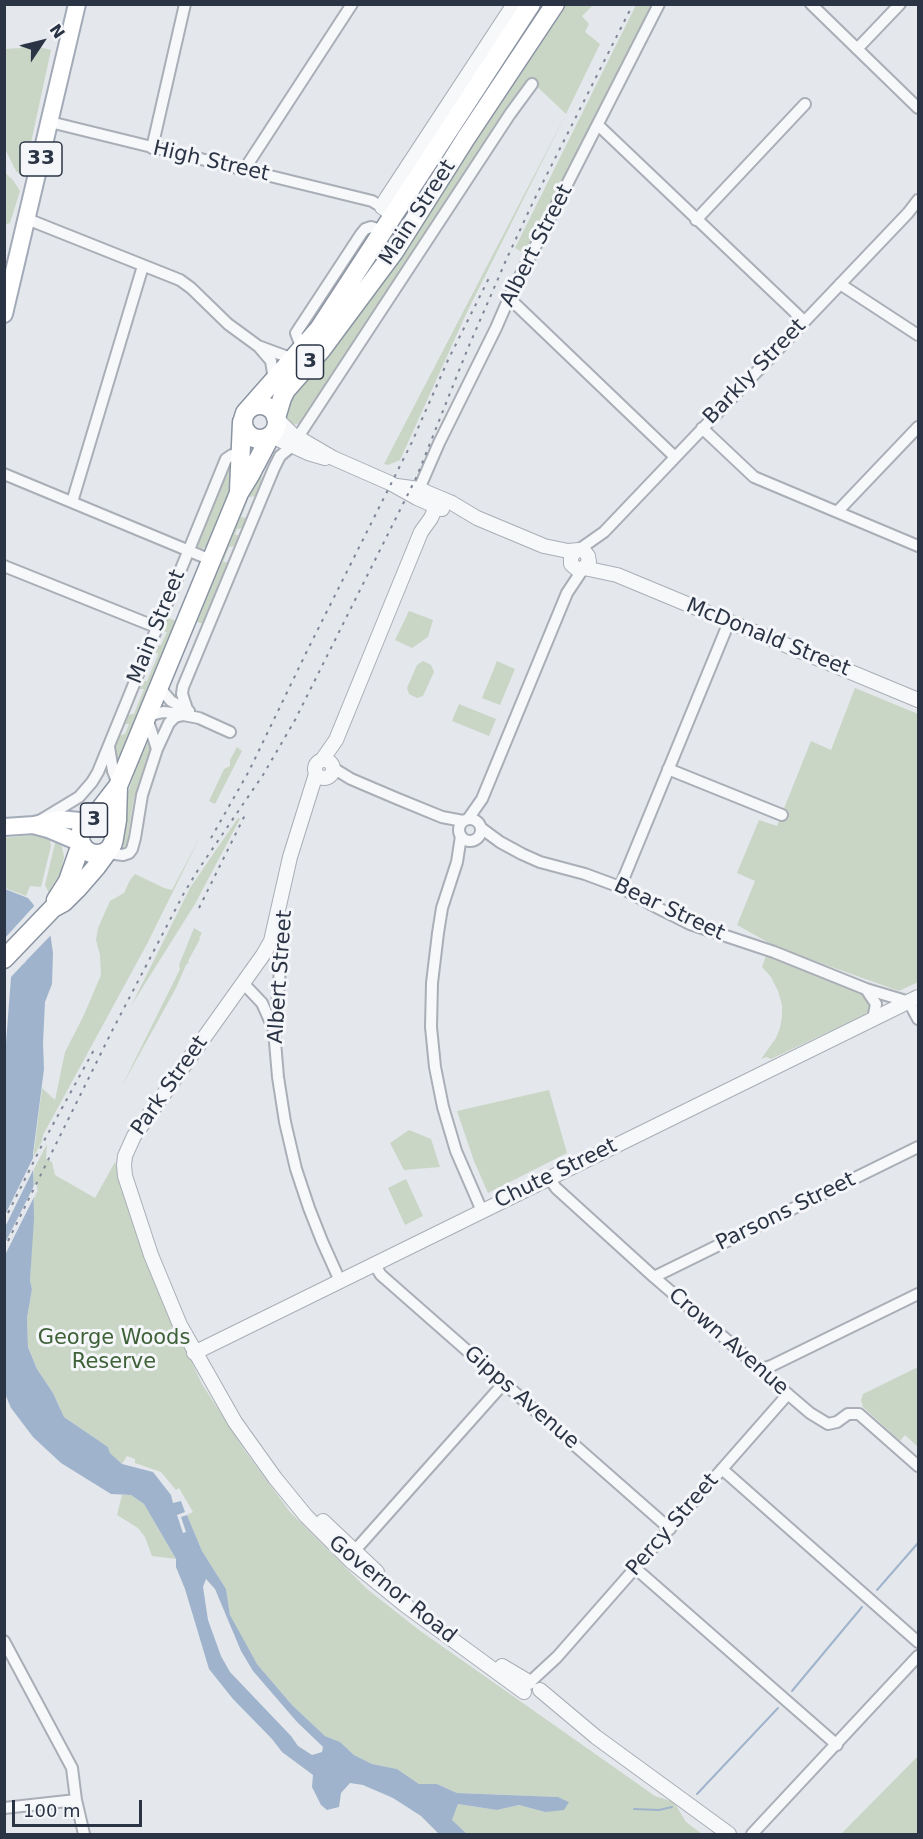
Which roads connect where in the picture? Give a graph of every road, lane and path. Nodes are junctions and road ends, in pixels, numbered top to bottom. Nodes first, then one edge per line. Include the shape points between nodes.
1 (77, 4) edge
2 (185, 4) edge
3 (352, 4) edge
4 (514, 4) edge
5 (531, 4) edge
6 (555, 4) edge
7 (659, 4) edge
8 (811, 4) edge
9 (900, 4) edge
10 (857, 49) junction
11 (487, 72) junction
12 (504, 82) junction
13 (532, 84) dead end
14 (805, 105) dead end
15 (918, 108) edge
16 (50, 122) junction
17 (598, 124) junction
18 (152, 148) junction
19 (244, 170) junction
20 (918, 200) edge
21 (387, 205) junction
22 (918, 206) edge
23 (908, 213) junction
24 (27, 219) junction
25 (696, 220) junction
26 (414, 221) junction
27 (143, 266) junction
28 (840, 284) junction
29 (509, 298) junction
30 (4, 314) edge
31 (804, 321) junction
32 (918, 335) edge
33 (258, 346) junction
34 (299, 353) junction
35 (274, 380) junction
36 (244, 416) junction
37 (918, 427) edge
38 (702, 428) junction
39 (271, 432) junction
40 (295, 442) junction
41 (241, 456) junction
42 (675, 457) junction
43 (4, 474) edge
44 (267, 485) junction
45 (239, 492) junction
46 (431, 498) junction
47 (72, 501) junction
48 (837, 512) junction
49 (918, 546) edge
50 (189, 550) junction
51 (211, 560) junction
52 (580, 560) junction
53 (4, 566) edge
54 (729, 622) junction
55 (156, 627) junction
56 (189, 673) junction
57 (159, 686) junction
58 (918, 700) edge
59 (185, 712) junction
60 (147, 716) junction
61 (230, 732) dead end
62 (109, 744) junction
63 (158, 749) junction
64 (668, 769) junction
65 (327, 770) junction
66 (118, 786) junction
67 (782, 815) dead end
68 (90, 821) junction
69 (33, 825) junction
70 (4, 827) edge
71 (470, 829) junction
72 (81, 844) junction
73 (111, 846) junction
74 (620, 887) junction
75 (49, 912) junction
76 (276, 934) junction
77 (8, 955) edge
78 (246, 986) junction
79 (869, 990) junction
80 (909, 1002) edge
81 (873, 1019) junction
82 (918, 1020) edge
83 (274, 1030) junction
84 (918, 1147) edge
85 (549, 1178) junction
86 (482, 1211) junction
87 (374, 1264) junction
88 (654, 1277) junction
89 (340, 1281) junction
90 (918, 1294) edge
91 (198, 1351) junction
92 (762, 1369) junction
93 (504, 1383) junction
94 (788, 1394) junction
95 (918, 1466) edge
96 (722, 1469) junction
97 (670, 1529) junction
98 (351, 1555) junction
99 (635, 1568) junction
100 (4, 1641) edge
101 (918, 1642) edge
102 (918, 1656) edge
103 (533, 1688) junction
104 (837, 1744) junction
105 (76, 1800) junction
106 (4, 1808) edge
107 (84, 1834) edge
108 (729, 1834) edge
109 (752, 1834) edge

1 - 16 main road, 33
2 - 18 street
3 - 19 street
4 - 21 street, Main Street
5 - 11 highway, Main Street / 3
6 - 12 highway, Main Street / 3
7 - 17 street, Albert Street
8 - 10 street
9 - 10 street
10 - 15 street
11 - 12 highway
11 - 21 highway, Main Street / 3
12 - 26 highway, Main Street / 3
13 - 40 street, Main Street
14 - 25 street
16 - 18 street, High Street
16 - 24 main road, 33
17 - 25 street
17 - 29 street, Albert Street
18 - 19 street, High Street
19 - 21 street, High Street
20 - 23 street, Barkly Street
21 - 26 highway
21 - 34 highway, Main Street / 3 via 384,231
22 - 23 street, Barkly Street
23 - 28 street, Barkly Street
24 - 27 street
24 - 30 main road, 33
25 - 31 street
26 - 39 highway, Main Street / 3 via 352,311 286,390
27 - 33 street via 180,280
27 - 47 street
28 - 31 street, Barkly Street
28 - 32 street
29 - 42 street
29 - 46 street, Albert Street via 439,443
31 - 38 street, Barkly Street
33 - 34 street via 285,356
33 - 35 street via 271,362
34 - 35 highway, Main Street / 3
35 - 36 highway, Main Street / 3
36 - 39 highway via 244,430 250,437 261,440
36 - 39 highway via 253,406 273,411
36 - 41 highway, Main Street / 3
37 - 48 street
38 - 42 street, Barkly Street
38 - 48 street via 754,477
39 - 40 street, McDonald Street
39 - 44 street, Main Street
39 - 45 highway, Main Street / 3
40 - 44 street, Main Street via 279,457
40 - 46 street, McDonald Street
41 - 45 highway, Main Street / 3
41 - 50 street, Main Street via 226,459
42 - 52 street, Barkly Street
43 - 47 street
44 - 56 street, Main Street
45 - 51 highway, Main Street / 3
46 - 52 street, McDonald Street via 452,502 477,518
46 - 65 street, Albert Street via 431,518 421,532
47 - 50 street
48 - 49 street
50 - 51 street
50 - 55 street, Main Street
51 - 57 highway, Main Street / 3
52 - 54 street, McDonald Street
52 - 71 street, Barkly Street
53 - 55 street
54 - 58 street, McDonald Street
54 - 64 street
55 - 62 street, Main Street
56 - 57 street, Main Street
56 - 59 street, Main Street via 182,690
57 - 59 street
57 - 60 highway, Main Street / 3
59 - 60 street
59 - 61 street
59 - 63 street via 169,723
60 - 63 street, Main Street
60 - 66 highway, Main Street / 3
62 - 66 street, Main Street
62 - 69 street, Main Street via 98,772 82,794
63 - 73 street via 142,795 132,849 123,855 115,854
64 - 67 street
64 - 74 street
65 - 71 street, Bear Street
65 - 76 street, Albert Street via 312,804
66 - 68 highway, Main Street / 3
66 - 73 highway, Main Street / 3
68 - 69 main road via 59,819
68 - 72 highway, 3 via 81,832
68 - 73 highway, 3 via 107,824 112,830
69 - 70 main road
69 - 72 main road
71 - 74 street, Bear Street via 540,862
71 - 86 street, Barkly Street via 442,908 432,983 431,1027 446,1117
72 - 73 highway, 3 via 92,854 100,854
72 - 75 highway, 3 via 68,881
73 - 75 highway, 3 via 77,889
74 - 79 street, Bear Street via 684,921
75 - 77 highway, 3
76 - 78 street, Park Street via 273,953
76 - 83 street, Albert Street via 281,945
78 - 83 street via 262,1003
78 - 91 street, Park Street via 134,1136 124,1165 159,1275 180,1325
79 - 80 street, Bear Street
79 - 81 street via 876,1005
80 - 81 street, Chute Street
80 - 82 street, Bear Street
81 - 85 street, Chute Street
83 - 89 street, Albert Street via 293,1159 315,1226
84 - 88 street, Parsons Street
85 - 86 street, Chute Street
85 - 88 street, Crown Avenue
86 - 87 street, Chute Street
87 - 89 street, Chute Street
87 - 93 street, Gipps Avenue via 381,1275
88 - 92 street, Crown Avenue
89 - 91 street, Chute Street
90 - 92 street
91 - 98 street, Governor Road via 235,1422 261,1459 306,1516
92 - 94 street, Crown Avenue
93 - 97 street, Gipps Avenue
93 - 98 street
94 - 95 street, Crown Avenue via 828,1424 848,1414 859,1414
94 - 96 street, Percy Street
96 - 97 street, Percy Street
96 - 101 street
97 - 99 street, Percy Street
98 - 103 street, Governor Road via 405,1605
99 - 103 street, Percy Street
99 - 104 street
100 - 105 street via 72,1768
102 - 104 street
103 - 108 street, Governor Road
104 - 109 street
105 - 106 street
105 - 107 street

